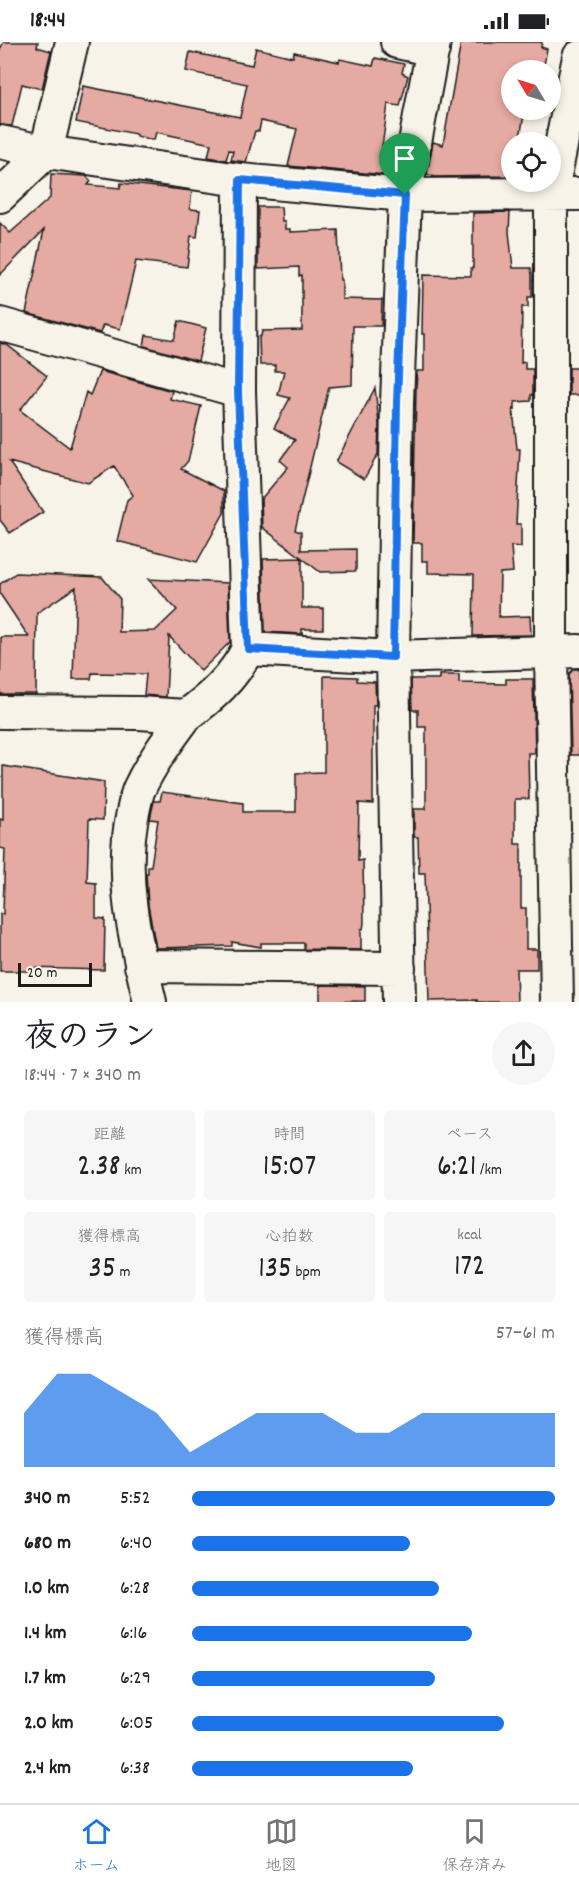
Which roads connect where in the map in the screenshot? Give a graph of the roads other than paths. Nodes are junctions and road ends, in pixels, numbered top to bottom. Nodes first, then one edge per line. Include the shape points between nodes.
1 (72, 42) edge
2 (397, 42) edge
3 (434, 46) edge
4 (579, 57) edge
5 (0, 142) edge
6 (46, 152) junction
7 (240, 180) junction
8 (405, 195) junction
9 (565, 195) edge
10 (0, 196) edge
11 (0, 324) edge
12 (238, 391) junction
13 (248, 649) junction
14 (565, 652) edge
15 (393, 657) junction
16 (0, 712) edge
17 (186, 716) junction
18 (141, 966) junction
19 (399, 968) junction
20 (150, 1002) edge
21 (399, 1002) edge
22 (556, 1002) edge

1 - 6 street
2 - 3 street
3 - 8 street
4 - 9 street
5 - 6 street
6 - 7 street
6 - 10 street
7 - 8 street
7 - 12 street
8 - 9 street
8 - 15 street
9 - 14 street
11 - 12 street
12 - 13 street
13 - 15 street
13 - 17 street via 228,681
14 - 15 street
14 - 22 street
15 - 19 street
16 - 17 street
17 - 18 street via 138,791 129,830 126,874
18 - 19 street
18 - 20 street
19 - 21 street

